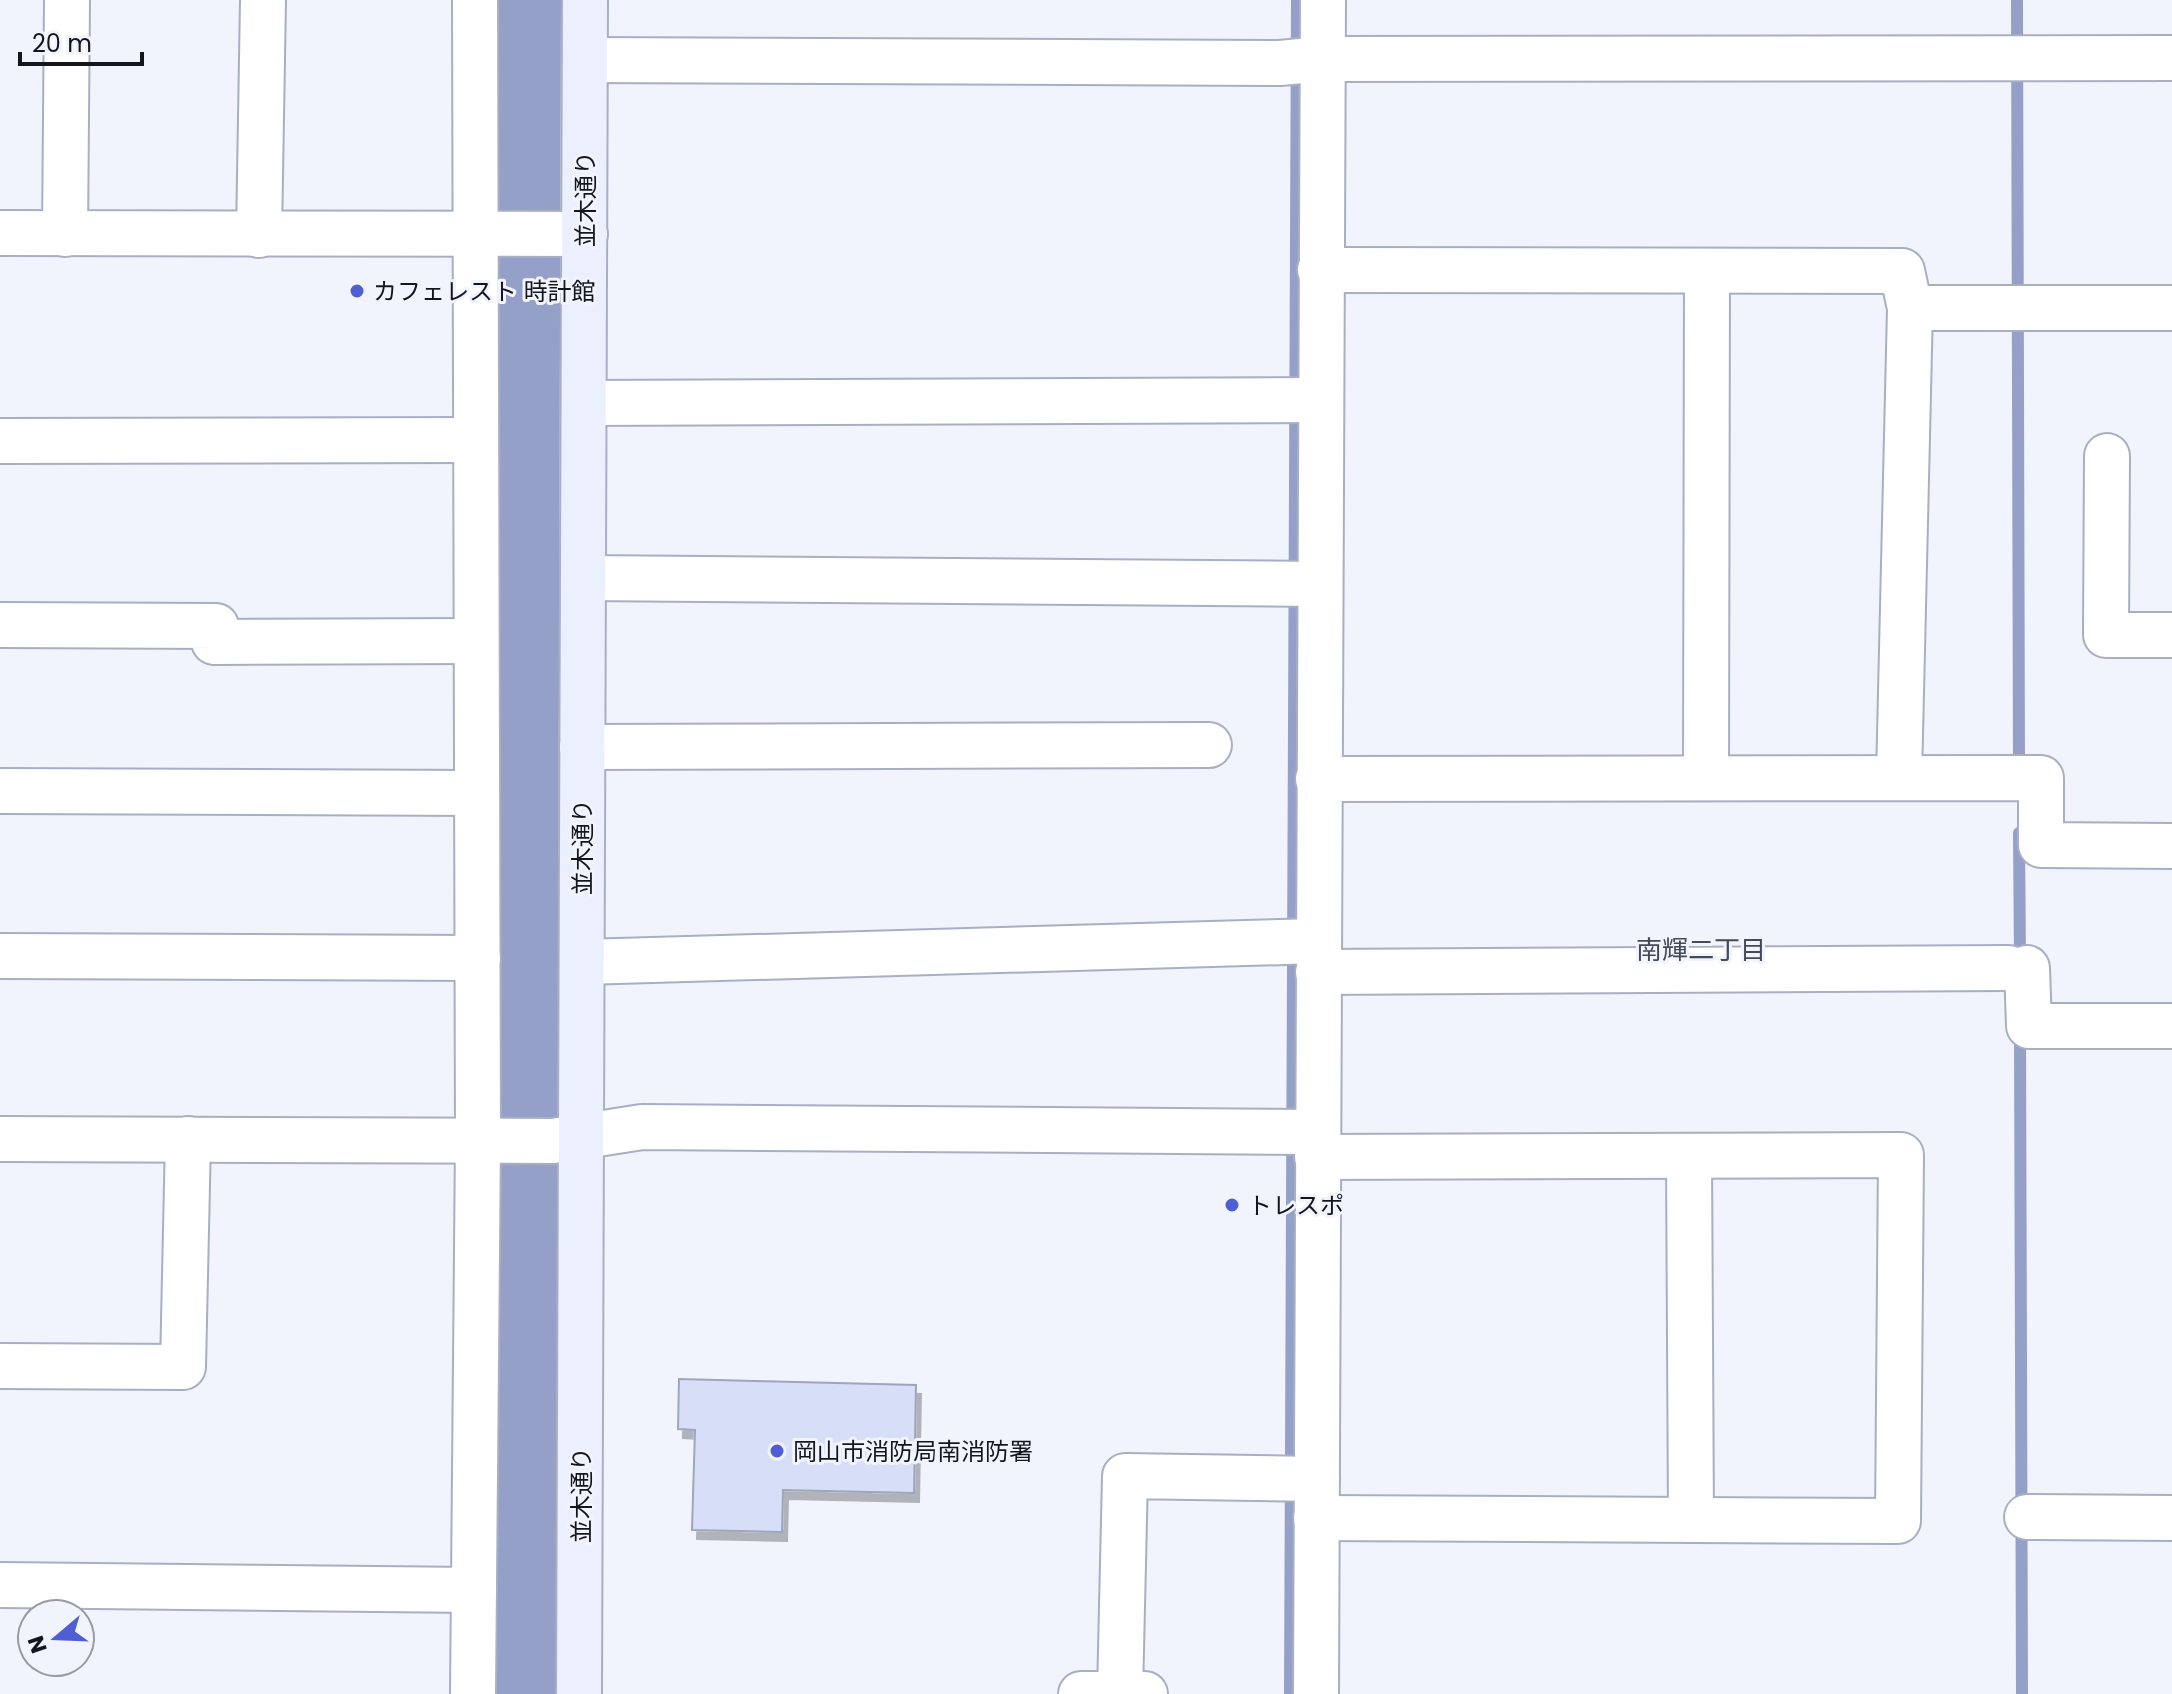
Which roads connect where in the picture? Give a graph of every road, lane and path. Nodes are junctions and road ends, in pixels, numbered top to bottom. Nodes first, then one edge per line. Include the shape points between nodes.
1 (67, 0) edge
2 (263, 0) edge
3 (475, 0) edge
4 (585, 0) edge
5 (1323, 0) edge
6 (2172, 58) edge
7 (585, 60) junction
8 (1303, 61) junction
9 (0, 233) edge
10 (65, 234) junction
11 (569, 234) junction
12 (259, 235) junction
13 (485, 236) junction
14 (1320, 270) junction
15 (1707, 271) junction
16 (1910, 308) junction
17 (2172, 308) edge
18 (1302, 400) junction
19 (584, 403) junction
20 (476, 440) junction
21 (0, 441) edge
22 (2107, 456) dead end
23 (583, 578) junction
24 (1303, 584) junction
25 (0, 625) edge
26 (2172, 635) edge
27 (476, 641) junction
28 (1209, 745) dead end
29 (582, 747) junction
30 (1706, 778) junction
31 (1899, 778) junction
32 (1318, 779) junction
33 (0, 791) edge
34 (477, 793) junction
35 (2172, 846) edge
36 (1306, 949) junction
37 (0, 956) edge
38 (478, 958) junction
39 (583, 962) junction
40 (2172, 1026) edge
41 (1303, 1138) junction
42 (0, 1139) edge
43 (188, 1139) junction
44 (568, 1139) junction
45 (485, 1140) junction
46 (1689, 1156) junction
47 (0, 1366) edge
48 (1304, 1489) junction
49 (2027, 1517) dead end
50 (2172, 1518) edge
51 (1691, 1520) junction
52 (0, 1585) edge
53 (474, 1590) junction
54 (473, 1694) edge
55 (579, 1694) edge
56 (1081, 1694) edge
57 (1120, 1694) edge
58 (1145, 1694) edge
59 (1316, 1694) edge

1 - 10 street
2 - 12 street
3 - 13 street
4 - 7 street, 並木通り
5 - 8 street
6 - 8 street
7 - 8 street
7 - 11 street, 並木通り
8 - 14 street
9 - 10 street
10 - 12 street
11 - 13 street
11 - 19 street, 並木通り
12 - 13 street
13 - 20 street
14 - 15 street
14 - 18 street
15 - 16 street via 1902,271
15 - 30 street
16 - 17 street
16 - 31 street
18 - 19 street
18 - 24 street
19 - 23 street, 並木通り
20 - 21 street
20 - 27 street
22 - 26 street via 2106,635
23 - 24 street
23 - 29 street, 並木通り
24 - 32 street
25 - 27 street via 216,626 214,642
27 - 34 street
28 - 29 street
29 - 39 street, 並木通り
30 - 31 street
30 - 32 street
31 - 35 street via 2041,778 2041,845
32 - 36 street
33 - 34 street
34 - 38 street
36 - 39 street
36 - 40 street via 2018,968 2029,1026
36 - 41 street
37 - 38 street
38 - 45 street
39 - 44 street, 並木通り
41 - 44 street via 642,1127
41 - 46 street
41 - 48 street
42 - 43 street
43 - 45 street
43 - 47 street via 183,1367
44 - 45 street
44 - 55 street, 並木通り
45 - 53 street
46 - 51 street
46 - 51 street via 1901,1155 1898,1521
48 - 51 street
48 - 57 street via 1125,1476
48 - 59 street
49 - 50 street
52 - 53 street
53 - 54 street
56 - 57 street
57 - 58 street

